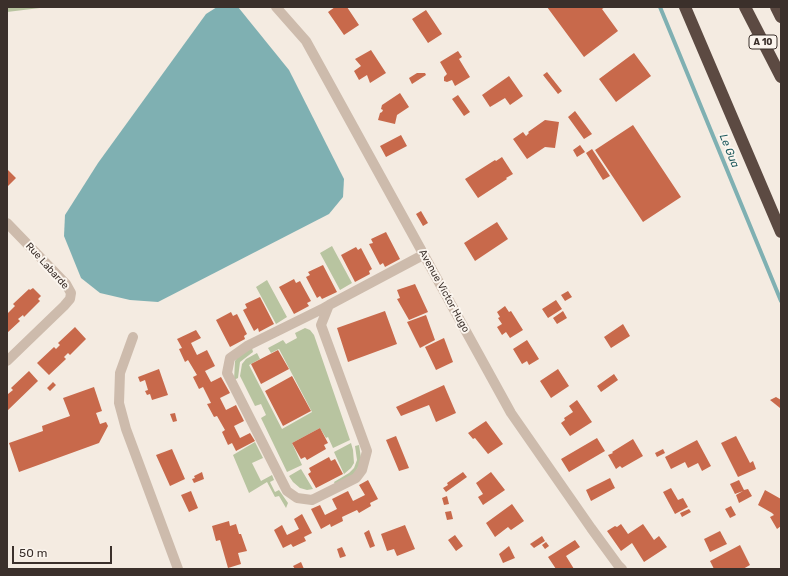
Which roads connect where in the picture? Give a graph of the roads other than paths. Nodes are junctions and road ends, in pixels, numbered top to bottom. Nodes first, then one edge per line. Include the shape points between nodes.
1 (276, 7) edge
2 (685, 7) edge
3 (745, 7) edge
4 (776, 7) edge
5 (781, 17) edge
6 (781, 77) edge
7 (7, 223) edge
8 (781, 232) edge
9 (423, 255) junction
10 (329, 305) junction
11 (305, 317) junction
12 (321, 325) junction
13 (133, 337) dead end
14 (7, 360) edge
15 (617, 568) edge
16 (178, 569) edge

1 - 9 street, Avenue Victor Hugo via 306,41
2 - 8 highway
3 - 6 highway, A 10
4 - 5 highway
7 - 14 street, Rue Labarde via 66,284 71,293 64,306
9 - 10 street
9 - 15 street, Avenue Victor Hugo via 511,413
10 - 11 street
10 - 12 street
11 - 12 street
11 - 12 street via 246,346 230,358 228,373 287,491 297,498 312,500 356,478 362,470 367,451
13 - 16 street via 120,374 119,403 126,429

